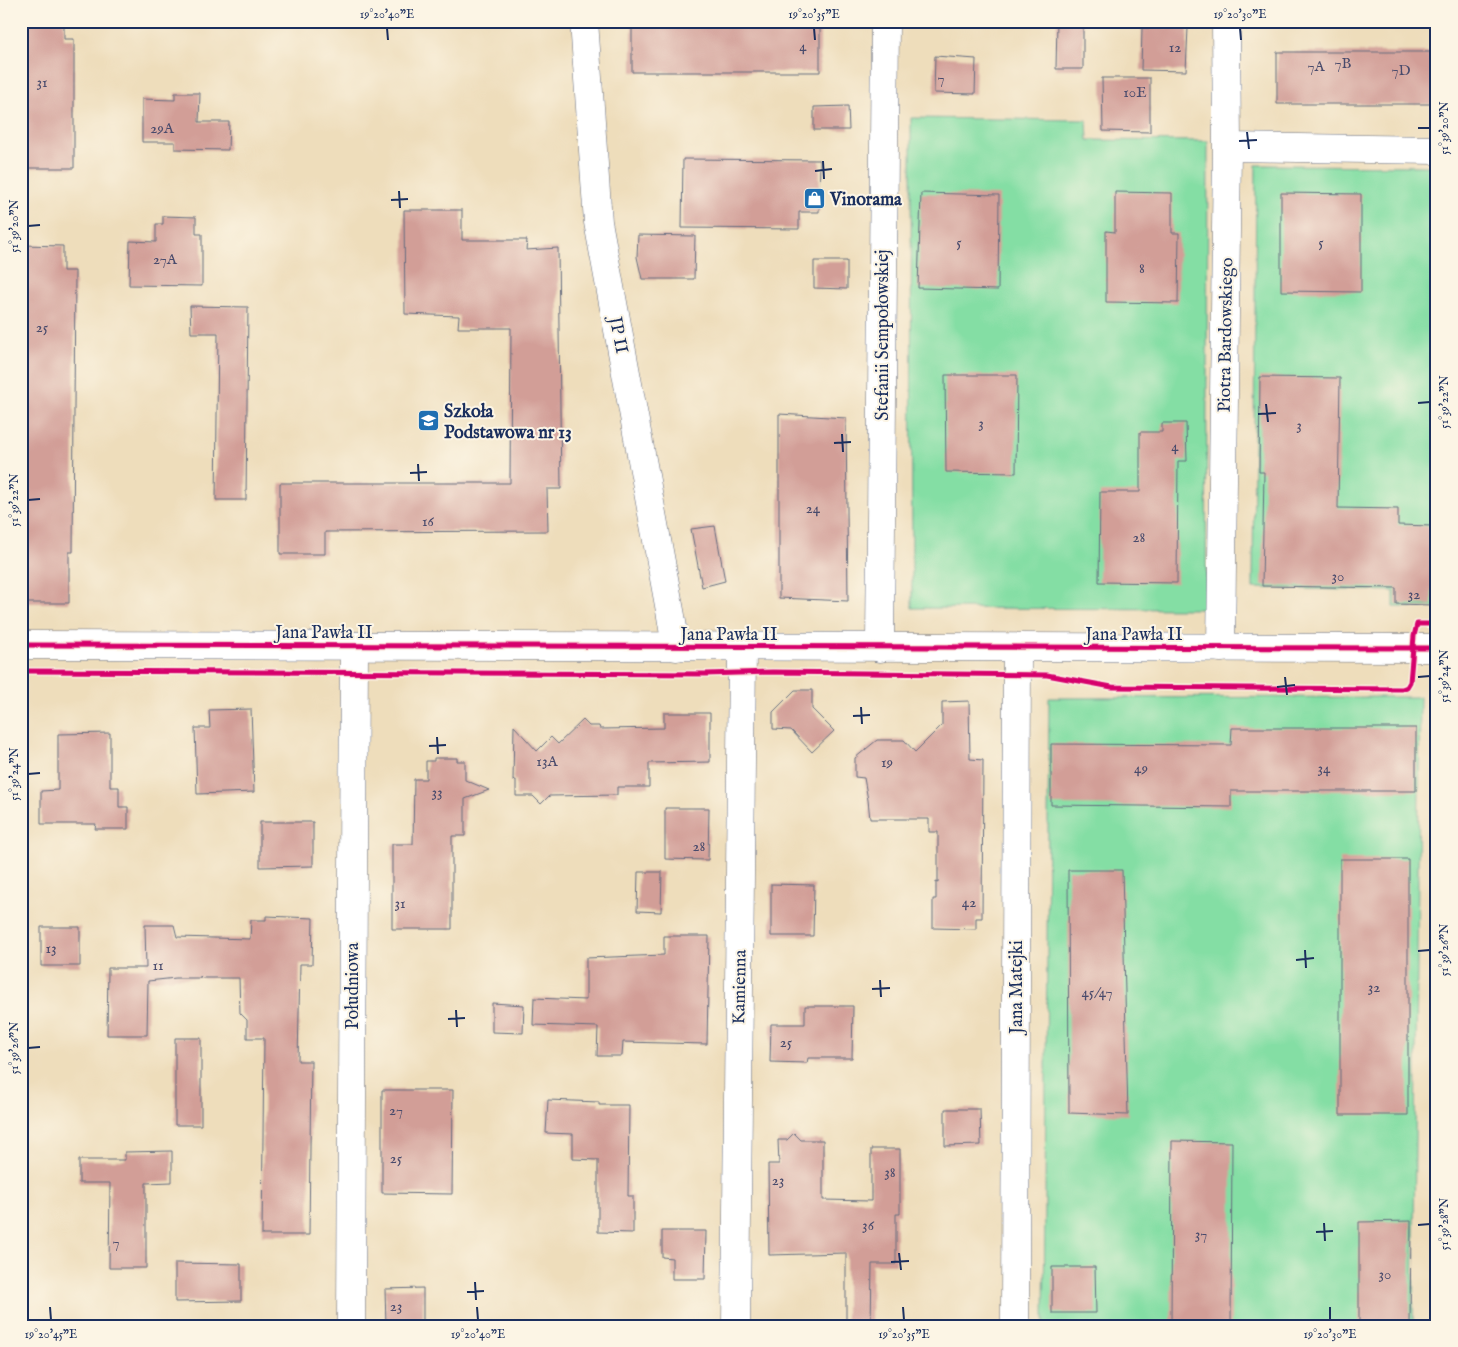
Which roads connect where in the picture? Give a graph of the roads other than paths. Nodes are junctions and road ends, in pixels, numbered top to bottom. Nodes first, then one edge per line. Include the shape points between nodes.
1 (584, 21) edge
2 (886, 21) edge
3 (1226, 21) edge
4 (1227, 147) junction
5 (1437, 150) edge
6 (21, 644) edge
7 (354, 646) junction
8 (676, 647) junction
9 (742, 648) junction
10 (880, 648) junction
11 (1017, 648) junction
12 (1221, 648) junction
13 (1437, 648) edge
14 (351, 1326) edge
15 (736, 1326) edge
16 (1015, 1326) edge

1 - 8 street, JP II via 598,222
2 - 10 street, Stefanii Sempołowskiej
3 - 4 street, Piotra Bardowskiego
4 - 5 street
4 - 12 street, Piotra Bardowskiego
6 - 7 street, Jana Pawła II
7 - 8 street, Jana Pawła II
7 - 14 street, Południowa
8 - 9 street, Jana Pawła II
9 - 10 street, Jana Pawła II
9 - 15 street, Kamienna
10 - 11 street, Jana Pawła II
11 - 12 street, Jana Pawła II
11 - 16 street, Jana Matejki
12 - 13 street, Jana Pawła II

